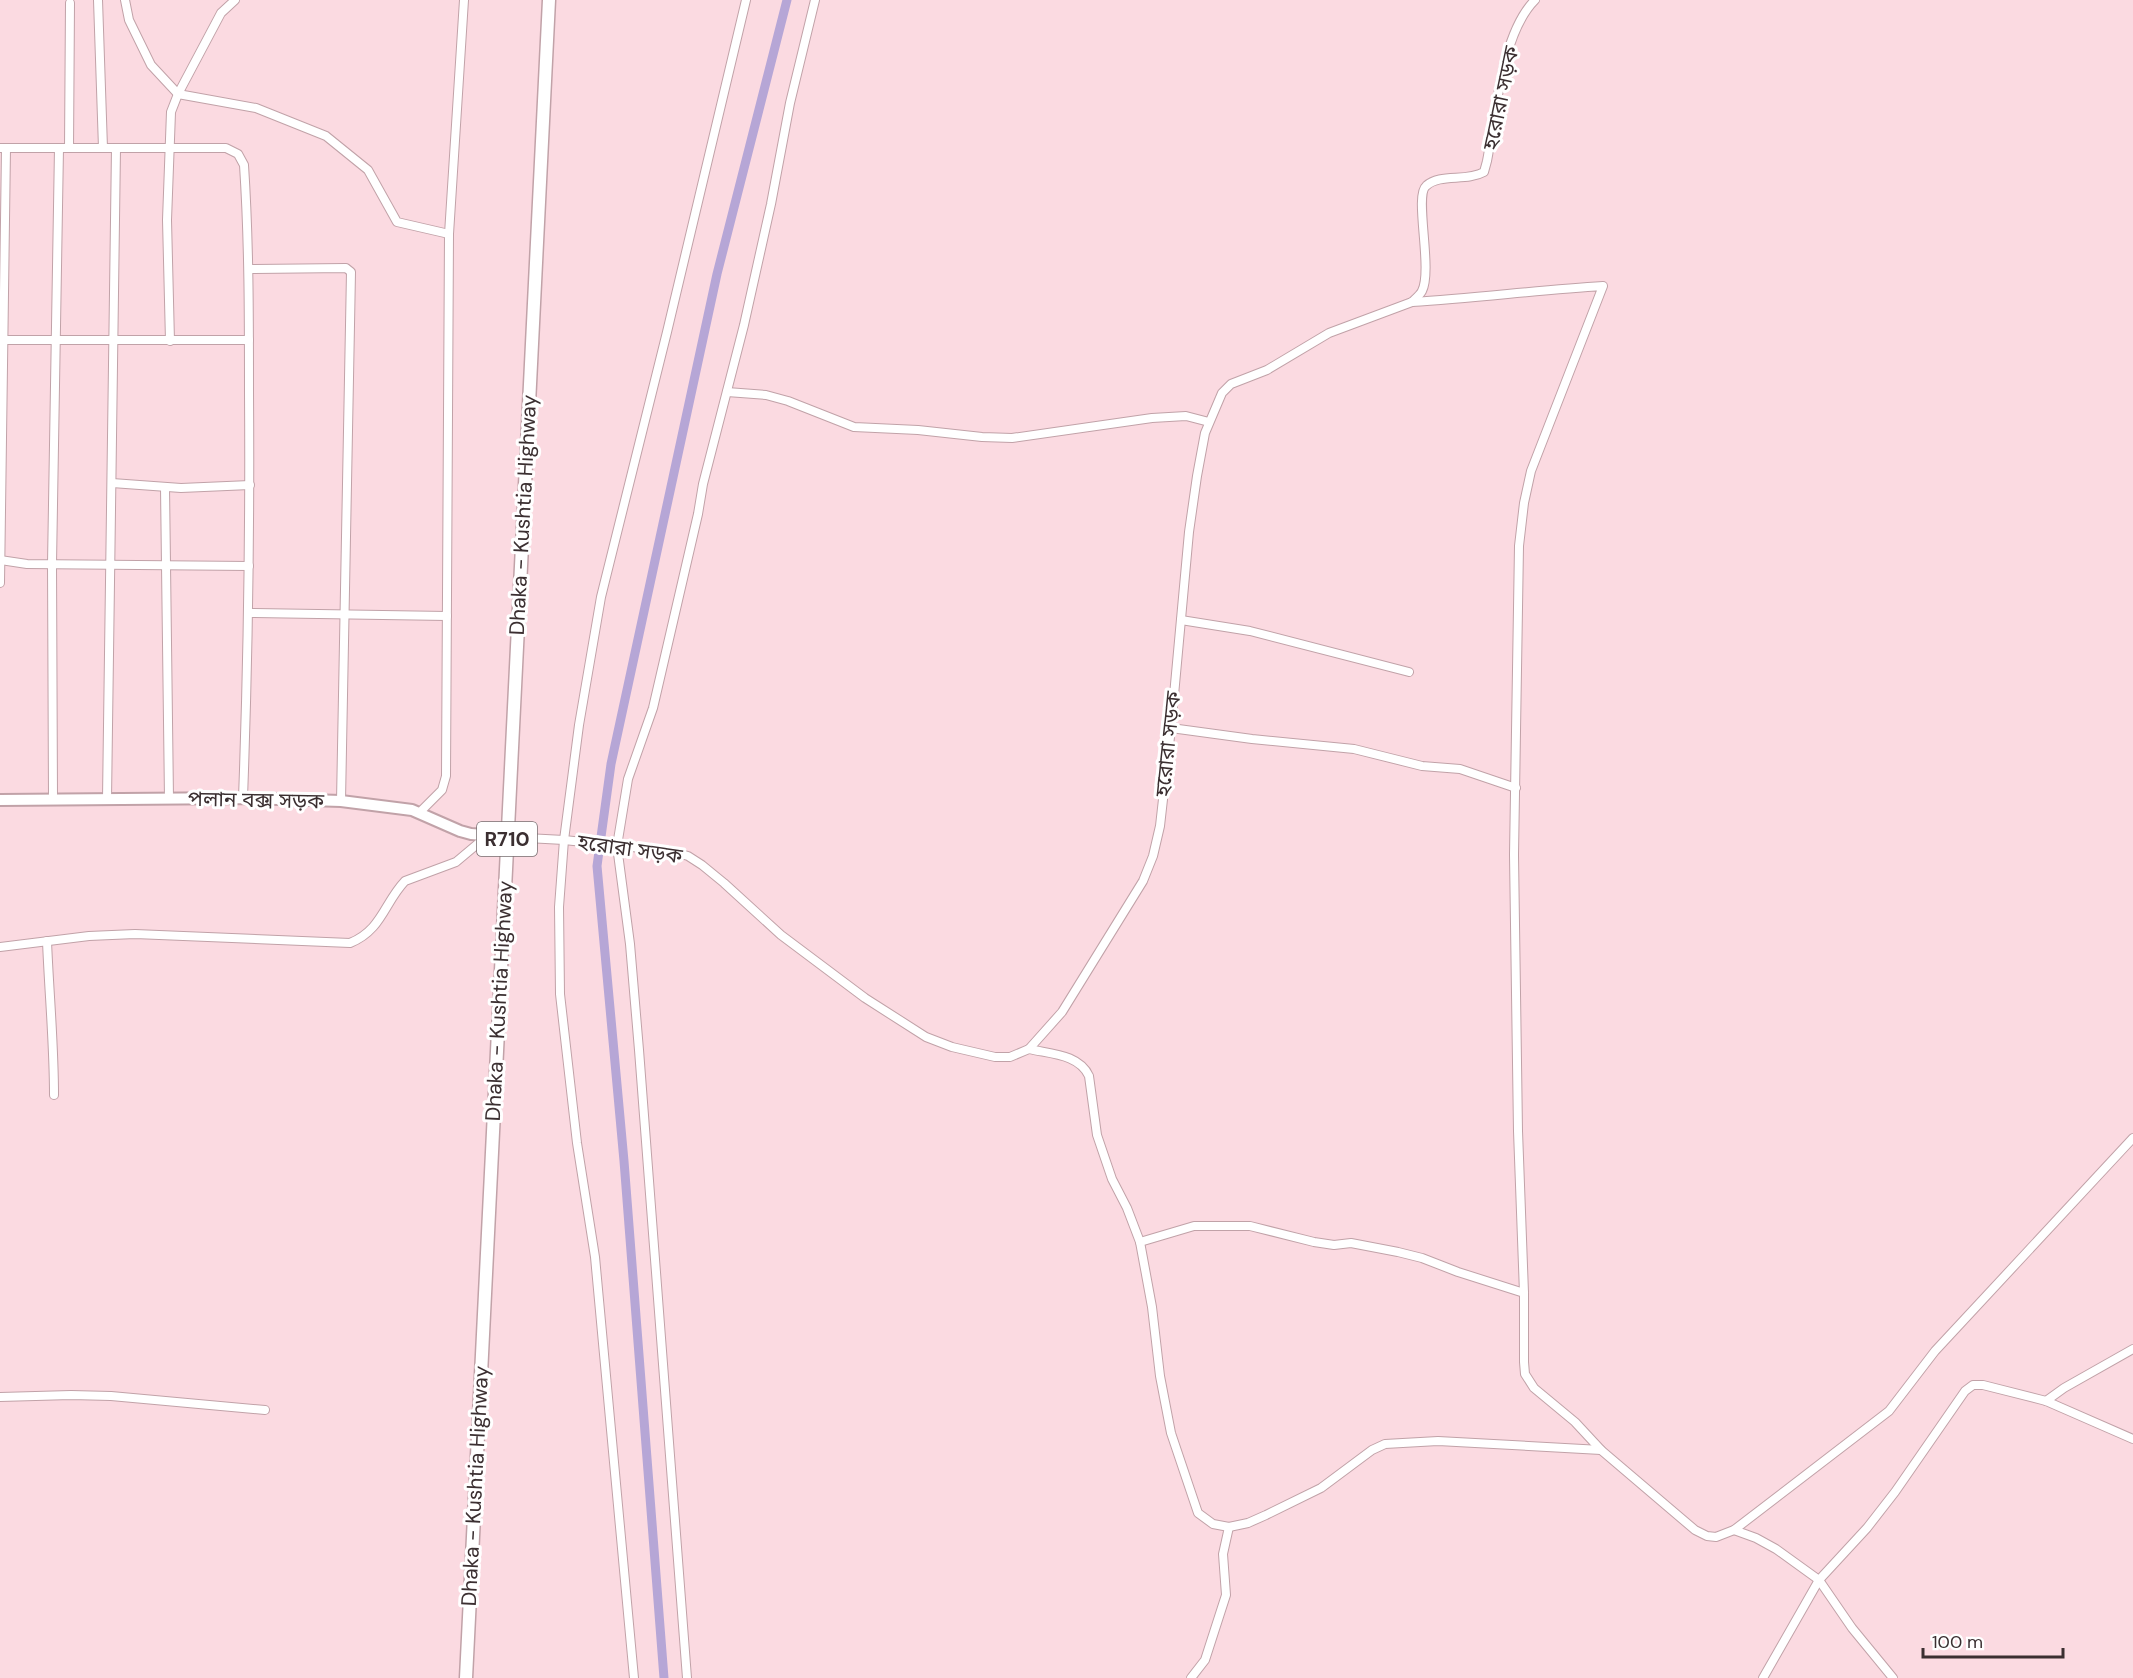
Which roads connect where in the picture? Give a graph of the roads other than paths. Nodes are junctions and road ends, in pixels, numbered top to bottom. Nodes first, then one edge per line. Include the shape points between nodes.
1 (98, 0) edge
2 (125, 0) edge
3 (236, 0) edge
4 (464, 0) edge
5 (549, 0) edge
6 (746, 0) edge
7 (815, 0) edge
8 (1535, 0) edge
9 (69, 3) dead end
10 (178, 94) junction
11 (3, 148) edge
12 (59, 148) junction
13 (69, 148) junction
14 (103, 148) junction
15 (116, 148) junction
16 (169, 148) junction
17 (449, 234) junction
18 (249, 269) junction
19 (1413, 302) junction
20 (2, 340) junction
21 (56, 340) junction
22 (249, 340) junction
23 (114, 341) junction
24 (170, 341) junction
25 (1, 381) edge
26 (727, 393) junction
27 (1209, 422) junction
28 (112, 483) junction
29 (250, 485) junction
30 (165, 487) junction
31 (0, 560) edge
32 (52, 564) junction
33 (111, 565) junction
34 (167, 566) junction
35 (249, 566) junction
36 (0, 583) edge
37 (249, 613) junction
38 (346, 614) junction
39 (447, 616) junction
40 (1181, 620) junction
41 (1409, 672) dead end
42 (1171, 728) junction
43 (1516, 788) junction
44 (243, 798) junction
45 (53, 799) junction
46 (107, 799) junction
47 (169, 799) junction
48 (0, 800) edge
49 (341, 801) junction
50 (420, 812) junction
51 (488, 836) junction
52 (507, 837) junction
53 (564, 840) junction
54 (615, 846) junction
55 (46, 941) junction
56 (0, 947) edge
57 (1029, 1049) junction
58 (54, 1095) dead end
59 (2133, 1138) edge
60 (1140, 1242) junction
61 (1524, 1293) junction
62 (2133, 1349) edge
63 (0, 1397) edge
64 (2046, 1401) junction
65 (265, 1410) dead end
66 (2133, 1439) edge
67 (1601, 1450) junction
68 (1229, 1527) junction
69 (1734, 1530) junction
70 (1819, 1580) junction
71 (466, 1678) edge
72 (634, 1678) edge
73 (687, 1678) edge
74 (1191, 1678) edge
75 (1763, 1678) edge
76 (1893, 1678) edge

1 - 14 street
2 - 10 street via 129,21 151,65
3 - 10 street via 221,14
4 - 17 street
5 - 52 main road, Dhaka - Kushtia Highway / R710
6 - 53 street via 601,597
7 - 26 street
8 - 19 street, হরোরা সড়ক via 1511,43 1484,172 1442,179 1423,188 1425,276 1422,292
9 - 13 street
10 - 16 street via 171,112
10 - 17 street via 256,108 326,136 368,170 398,222
11 - 12 street
11 - 20 street
12 - 13 street
12 - 21 street
13 - 14 street
14 - 15 street
15 - 16 street
15 - 23 street
16 - 18 street via 226,148 242,159
16 - 24 street
17 - 39 street
18 - 22 street
18 - 38 street via 346,268 351,272
19 - 27 street, হরোরা সড়ক via 1329,333 1267,370 1231,384 1222,393
19 - 43 street via 1603,286 1531,471 1524,503 1519,546
20 - 21 street
20 - 25 street
21 - 23 street
21 - 32 street
22 - 24 street
22 - 29 street
23 - 24 street
23 - 28 street
25 - 31 street
26 - 27 street via 765,395 854,427 982,437 1012,438 1186,416
26 - 54 street via 653,708 628,779
27 - 40 street, হরোরা সড়ক via 1189,532
28 - 30 street
28 - 33 street
29 - 30 street
29 - 35 street
30 - 34 street
31 - 32 street
31 - 36 street
32 - 33 street
32 - 45 street
33 - 34 street
33 - 46 street
34 - 35 street
34 - 47 street
35 - 37 street
37 - 38 street
37 - 44 street
38 - 39 street
38 - 49 street
39 - 50 street via 446,783
40 - 41 street via 1250,631
40 - 42 street, হরোরা সড়ক
42 - 43 street via 1354,749 1422,766 1460,769
42 - 57 street, হরোরা সড়ক via 1160,826 1143,881 1062,1012
43 - 61 street via 1518,1131
44 - 47 main road, পলান বক্স সড়ক
44 - 49 main road, পলান বক্স সড়ক
45 - 46 main road, পলান বক্স সড়ক
45 - 48 main road, পলান বক্স সড়ক
46 - 47 main road, পলান বক্স সড়ক
49 - 50 main road, পলান বক্স সড়ক
50 - 51 main road, পলান বক্স সড়ক via 460,831
51 - 52 main road, পলান বক্স সড়ক
51 - 55 street via 456,862 405,881 378,922 350,943 153,934
52 - 53 street, হরোরা সড়ক
52 - 71 main road, Dhaka - Kushtia Highway / R710
53 - 54 street, হরোরা সড়ক
53 - 72 street via 559,907 560,994 595,1257
54 - 57 street, হরোরা সড়ক via 688,856 781,935 865,998 926,1037 995,1057 1010,1057
54 - 73 street via 630,944
55 - 56 street
55 - 58 street
57 - 60 street via 1072,1059 1085,1068 1104,1157
59 - 69 street via 1935,1351 1889,1412
60 - 61 street via 1194,1226 1250,1226 1314,1242 1351,1243 1398,1252
60 - 68 street via 1171,1433 1198,1513 1213,1524
61 - 67 street via 1526,1374 1534,1388
62 - 64 street
63 - 65 street via 111,1396
64 - 66 street
64 - 70 street via 1983,1385 1973,1385 1965,1391 1888,1501
67 - 68 street via 1438,1442 1385,1444 1321,1488 1266,1515
67 - 69 street via 1695,1530 1707,1536
68 - 74 street via 1222,1554 1226,1595 1205,1660
69 - 70 street via 1776,1549
70 - 75 street
70 - 76 street

